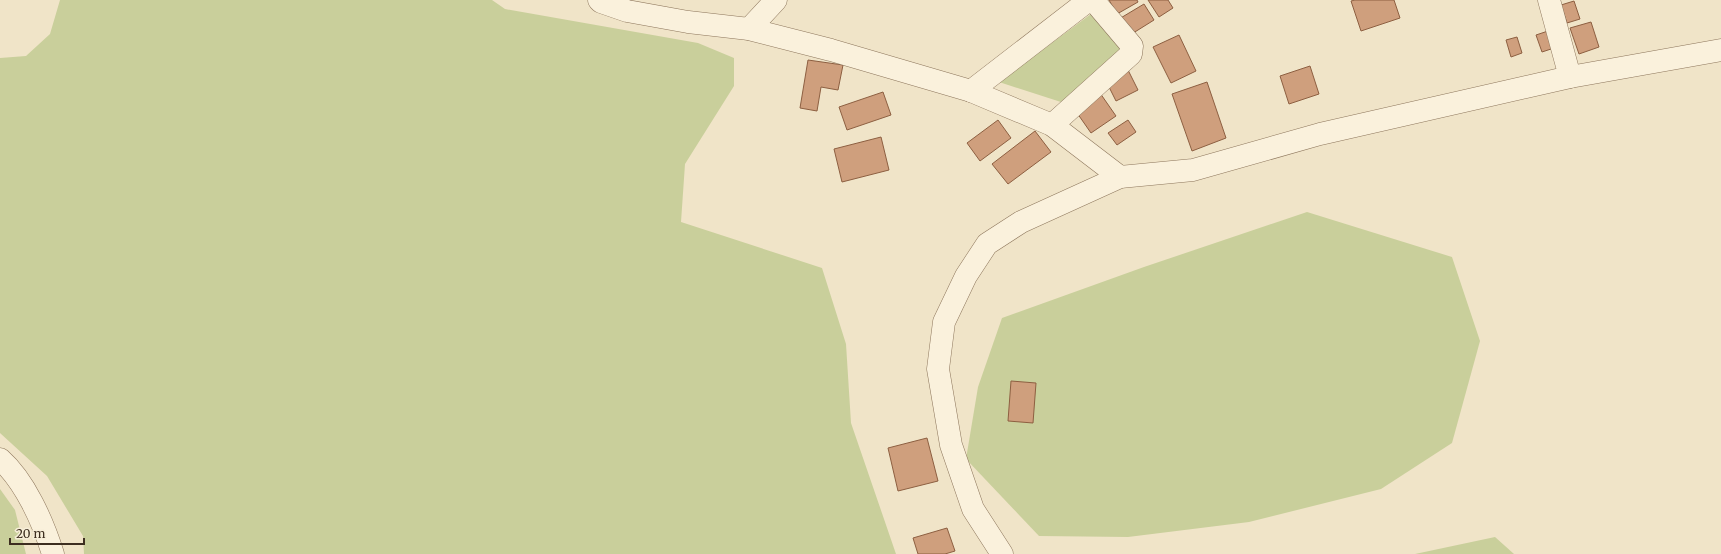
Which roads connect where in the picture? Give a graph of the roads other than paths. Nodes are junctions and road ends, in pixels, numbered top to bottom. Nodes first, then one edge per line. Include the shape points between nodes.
1 (599, 0) edge
2 (776, 0) edge
3 (1089, 0) edge
4 (1093, 0) edge
5 (1549, 0) edge
6 (749, 30) junction
7 (1721, 50) edge
8 (1570, 77) junction
9 (970, 91) junction
10 (1052, 125) junction
11 (1120, 177) junction
12 (0, 459) edge
13 (53, 554) edge
14 (1002, 554) edge

1 - 6 street via 627,11
2 - 6 street
3 - 9 street
4 - 10 street via 1132,46 1131,54
5 - 8 street
6 - 9 street via 831,50
7 - 8 street
8 - 11 street via 1313,136 1193,170
9 - 10 street
10 - 11 street
11 - 14 street via 1020,222 987,244 966,276 944,322 938,369 951,445 973,509
12 - 13 street via 12,469 47,535

